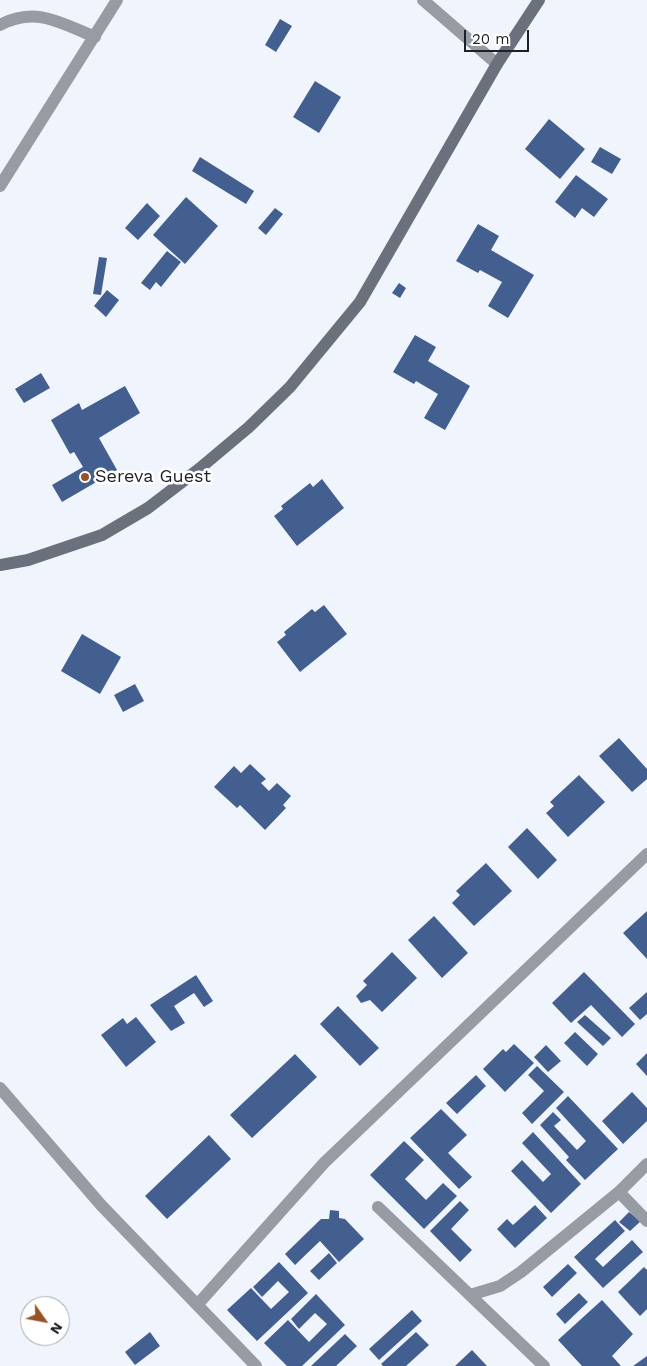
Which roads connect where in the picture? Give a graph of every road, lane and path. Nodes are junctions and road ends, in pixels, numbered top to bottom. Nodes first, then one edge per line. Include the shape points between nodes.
1 (116, 0) edge
2 (423, 0) edge
3 (539, 0) edge
4 (0, 25) edge
5 (95, 37) junction
6 (497, 64) junction
7 (0, 186) edge
8 (0, 565) edge
9 (647, 854) edge
10 (0, 1088) edge
11 (647, 1164) edge
12 (619, 1192) junction
13 (378, 1206) dead end
14 (647, 1221) edge
15 (470, 1295) junction
16 (198, 1304) junction
17 (256, 1366) edge
18 (544, 1366) edge

1 - 5 street
2 - 6 street
3 - 6 street
4 - 5 street via 27,15 40,16
5 - 7 street
6 - 8 street via 360,302 290,387 199,470 148,508 102,535 28,560
9 - 16 street via 324,1163
10 - 16 street via 101,1205
11 - 12 street
12 - 14 street
12 - 15 street via 556,1245 500,1286
13 - 15 street
15 - 18 street
16 - 17 street

